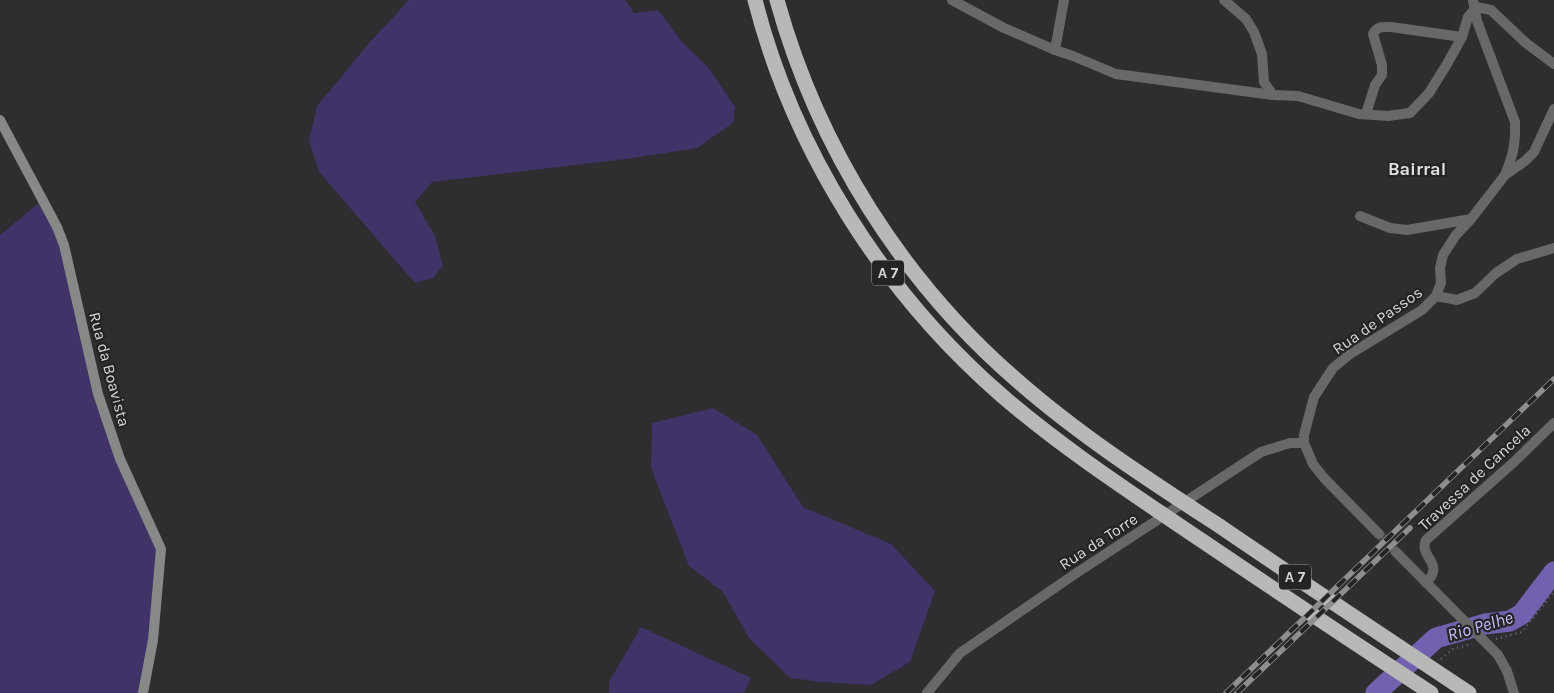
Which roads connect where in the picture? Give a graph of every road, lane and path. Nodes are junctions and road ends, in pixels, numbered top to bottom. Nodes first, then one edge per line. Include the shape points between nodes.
1 (755, 0) edge
2 (777, 0) edge
3 (952, 0) edge
4 (1064, 0) edge
5 (1224, 0) edge
6 (1475, 4) edge
7 (1462, 37) junction
8 (1055, 50) junction
9 (1554, 64) edge
10 (1272, 95) junction
11 (1554, 108) edge
12 (1366, 114) junction
13 (0, 120) edge
14 (1505, 175) junction
15 (1360, 216) dead end
16 (1471, 219) junction
17 (1554, 248) edge
18 (1436, 296) junction
19 (1554, 423) edge
20 (1304, 443) junction
21 (1379, 534) tunnel mouth
22 (1396, 552) tunnel mouth
23 (1426, 583) junction
24 (143, 693) edge
25 (927, 693) edge
26 (1431, 693) edge
27 (1469, 693) edge
28 (1514, 693) edge

1 - 26 highway, A 7 via 781,79 810,145 849,215 890,275 931,325 981,377 1037,425 1111,479
2 - 27 highway, A 7 via 796,61 824,127 861,195 902,256 949,314 1002,367 1059,415
3 - 8 street
4 - 8 street
5 - 10 street via 1246,18 1254,32 1262,54 1264,82
6 - 7 street
6 - 9 street via 1491,10
6 - 14 street, Rua de Passos via 1477,21 1515,122 1514,154
7 - 12 street via 1429,93 1410,113
7 - 12 street via 1391,27 1375,29 1372,34 1382,75 1375,85
8 - 10 street via 1116,74
10 - 12 street via 1298,96
11 - 14 street, Rua de Passos via 1534,152
13 - 24 street, Rua da Boavista via 60,233 98,394 120,459 161,549 153,640
14 - 16 street, Rua de Passos
15 - 16 street via 1390,228 1407,230
16 - 18 street, Rua de Passos via 1444,255
17 - 18 street via 1518,259 1496,273 1475,293 1457,300
18 - 20 street, Rua de Passos via 1422,310 1350,354 1334,368 1314,397
19 - 23 street, Travessa de Cancela via 1426,540 1424,548 1434,571
20 - 21 street via 1313,464 1324,478
20 - 25 street, Rua da Torre via 1290,443 1261,452 1075,574 960,653
22 - 23 street
23 - 28 street via 1498,655

